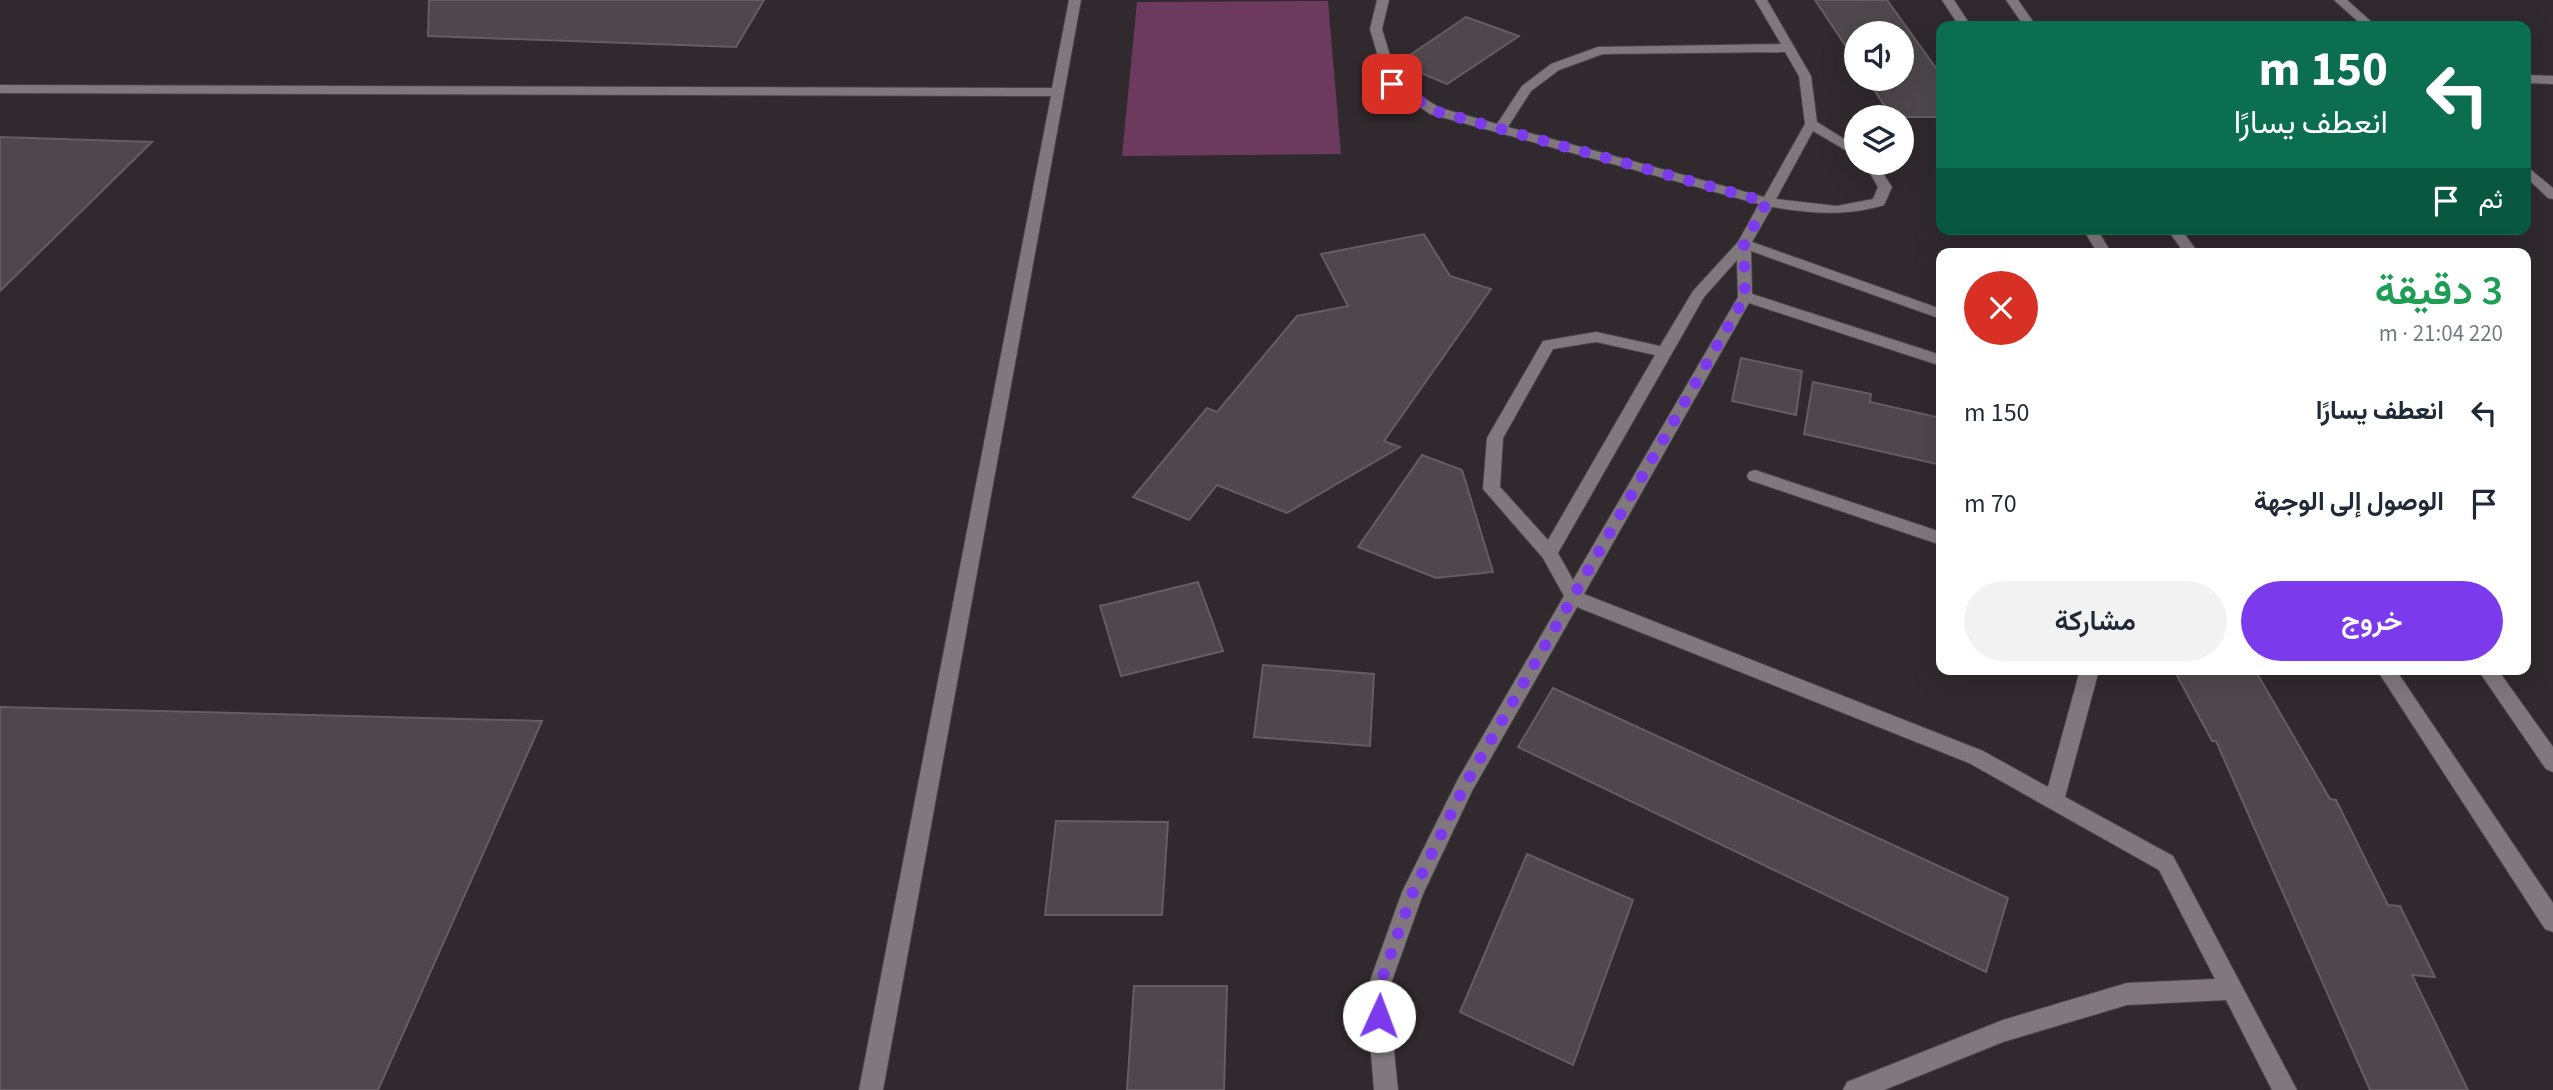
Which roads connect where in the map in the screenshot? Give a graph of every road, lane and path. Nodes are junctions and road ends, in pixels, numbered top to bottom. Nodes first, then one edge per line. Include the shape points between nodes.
1 (1075, 0) edge
2 (1383, 0) edge
3 (1761, 0) edge
4 (1948, 0) edge
5 (2012, 0) edge
6 (2340, 0) edge
7 (1962, 21) edge
8 (2027, 21) edge
9 (2364, 21) edge
10 (1788, 48) junction
11 (2531, 79) edge
12 (2553, 80) edge
13 (0, 89) edge
14 (1058, 92) junction
15 (1811, 124) junction
16 (1500, 129) junction
17 (1844, 145) edge
18 (1878, 175) edge
19 (2531, 175) edge
20 (2553, 195) edge
21 (1767, 202) junction
22 (1744, 244) junction
23 (1745, 297) junction
24 (1936, 312) edge
25 (1665, 352) junction
26 (1936, 359) edge
27 (1755, 476) dead end
28 (1936, 537) edge
29 (1549, 553) junction
30 (1574, 598) junction
31 (2089, 675) edge
32 (2389, 675) edge
33 (2491, 675) edge
34 (2553, 763) edge
35 (2054, 801) junction
36 (2553, 922) edge
37 (2232, 989) junction
38 (871, 1090) edge
39 (1386, 1090) edge
40 (1855, 1090) edge
41 (2285, 1090) edge

1 - 14 street
2 - 16 street via 1376,29 1392,84 1435,111
3 - 10 street
4 - 7 street
5 - 8 street
6 - 9 street
10 - 15 street via 1805,76
10 - 16 street via 1602,50 1555,66 1526,89
11 - 12 street
13 - 14 street
14 - 38 street
15 - 17 street
15 - 21 street
16 - 21 street
18 - 21 street via 1885,187 1879,202 1856,211
19 - 20 street
21 - 22 street
22 - 23 street
22 - 24 street
22 - 25 street via 1699,294
23 - 26 street
23 - 30 street
25 - 29 street
25 - 29 street via 1596,337 1548,345 1541,357 1495,438 1491,489
27 - 28 street
29 - 30 street
30 - 35 street via 1976,757
30 - 39 street via 1465,785 1413,892 1377,992
31 - 35 street
32 - 36 street
33 - 34 street
35 - 37 street via 2166,863
37 - 40 street via 2127,994 2003,1031
37 - 41 street

